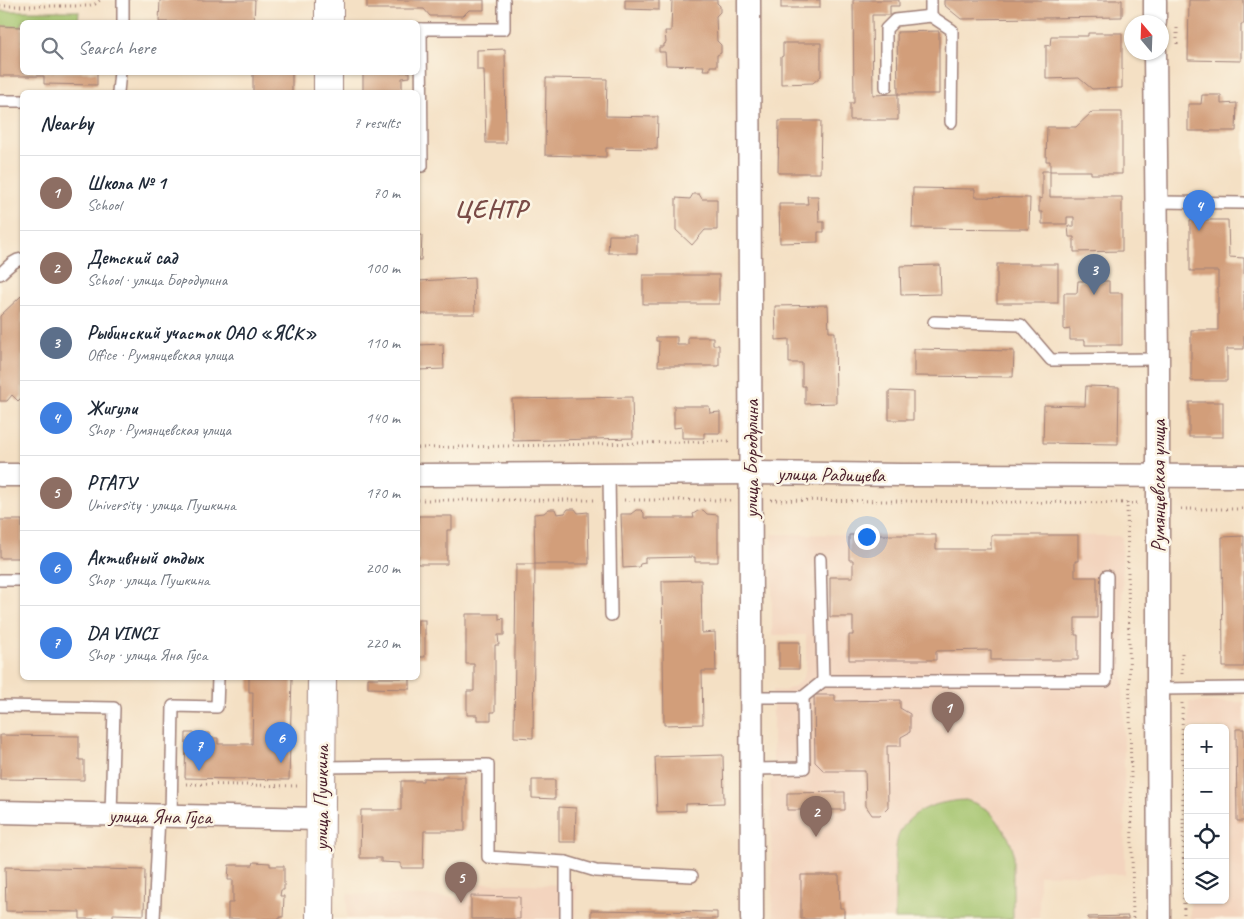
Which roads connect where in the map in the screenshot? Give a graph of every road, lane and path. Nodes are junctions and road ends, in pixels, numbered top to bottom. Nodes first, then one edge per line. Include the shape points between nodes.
1 (100, 0) edge
2 (123, 0) edge
3 (329, 0) edge
4 (504, 0) edge
5 (749, 0) edge
6 (931, 0) edge
7 (1155, 0) edge
8 (0, 6) edge
9 (1155, 15) edge
10 (931, 16) junction
11 (123, 20) edge
12 (329, 20) edge
13 (420, 29) edge
14 (1155, 60) edge
15 (120, 75) edge
16 (328, 75) edge
17 (420, 75) edge
18 (886, 88) dead end
19 (118, 90) edge
20 (328, 90) edge
21 (0, 101) edge
22 (20, 101) edge
23 (951, 122) dead end
24 (422, 166) dead end
25 (1157, 202) junction
26 (1244, 203) edge
27 (20, 260) edge
28 (0, 274) edge
29 (934, 322) dead end
30 (1158, 359) junction
31 (751, 441) junction
32 (420, 448) edge
33 (751, 473) junction
34 (609, 474) junction
35 (0, 475) edge
36 (20, 475) edge
37 (420, 476) edge
38 (1158, 476) junction
39 (1244, 476) edge
40 (420, 500) edge
41 (609, 500) junction
42 (751, 500) junction
43 (1127, 502) junction
44 (1158, 503) junction
45 (1181, 509) dead end
46 (1244, 509) edge
47 (820, 559) dead end
48 (1107, 576) dead end
49 (0, 580) edge
50 (20, 580) edge
51 (611, 616) dead end
52 (218, 680) edge
53 (322, 680) edge
54 (822, 681) junction
55 (1244, 688) edge
56 (1158, 689) junction
57 (752, 697) junction
58 (803, 697) junction
59 (0, 706) edge
60 (321, 766) junction
61 (752, 769) junction
62 (172, 784) junction
63 (298, 786) dead end
64 (0, 812) edge
65 (112, 815) junction
66 (165, 816) junction
67 (321, 819) junction
68 (566, 862) junction
69 (692, 876) dead end
70 (154, 919) edge
71 (320, 919) edge
72 (566, 919) edge
73 (752, 919) edge
74 (1133, 919) edge
75 (1159, 919) edge

1 - 8 path via 86,6
2 - 11 lane
3 - 12 street
4 - 13 lane via 504,29
5 - 31 street, улица Бородулина
6 - 10 lane
7 - 9 street
10 - 18 lane via 895,20 886,29
10 - 23 lane via 952,30
14 - 25 street, Румянцевская улица
15 - 19 lane
16 - 20 street
17 - 24 lane
21 - 22 lane
25 - 26 lane
25 - 30 street, Румянцевская улица
27 - 28 lane
29 - 30 lane via 1021,325 1051,360
30 - 38 street, Румянцевская улица
31 - 32 path
31 - 33 street, улица Бородулина
33 - 34 street, улица Радищева
33 - 38 street, улица Радищева
33 - 42 street, улица Бородулина
34 - 37 street, улица Радищева
34 - 41 lane
35 - 36 street
38 - 39 street, улица Радищева
38 - 44 street, Румянцевская улица
40 - 41 path
41 - 42 path
41 - 51 lane
42 - 43 path
42 - 57 street, улица Бородулина
43 - 44 path
43 - 74 path
44 - 56 street, Румянцевская улица
45 - 46 path
47 - 54 lane
48 - 54 lane via 1106,681
49 - 50 lane
52 - 62 lane via 218,707 173,706
53 - 60 street, улица Пушкина
54 - 58 lane
55 - 56 lane
56 - 75 street, Румянцевская улица
57 - 58 lane
57 - 61 street, улица Бородулина
58 - 61 lane via 804,768
59 - 65 lane via 114,708
60 - 67 street, улица Пушкина
60 - 68 lane via 488,765 488,857
61 - 73 street, улица Бородулина
62 - 63 path
62 - 66 lane
64 - 65 street, улица Яна Гуса
65 - 66 street, улица Яна Гуса
66 - 67 street, улица Яна Гуса
66 - 70 lane
67 - 71 street, улица Пушкина
68 - 69 lane via 596,871
68 - 72 lane

